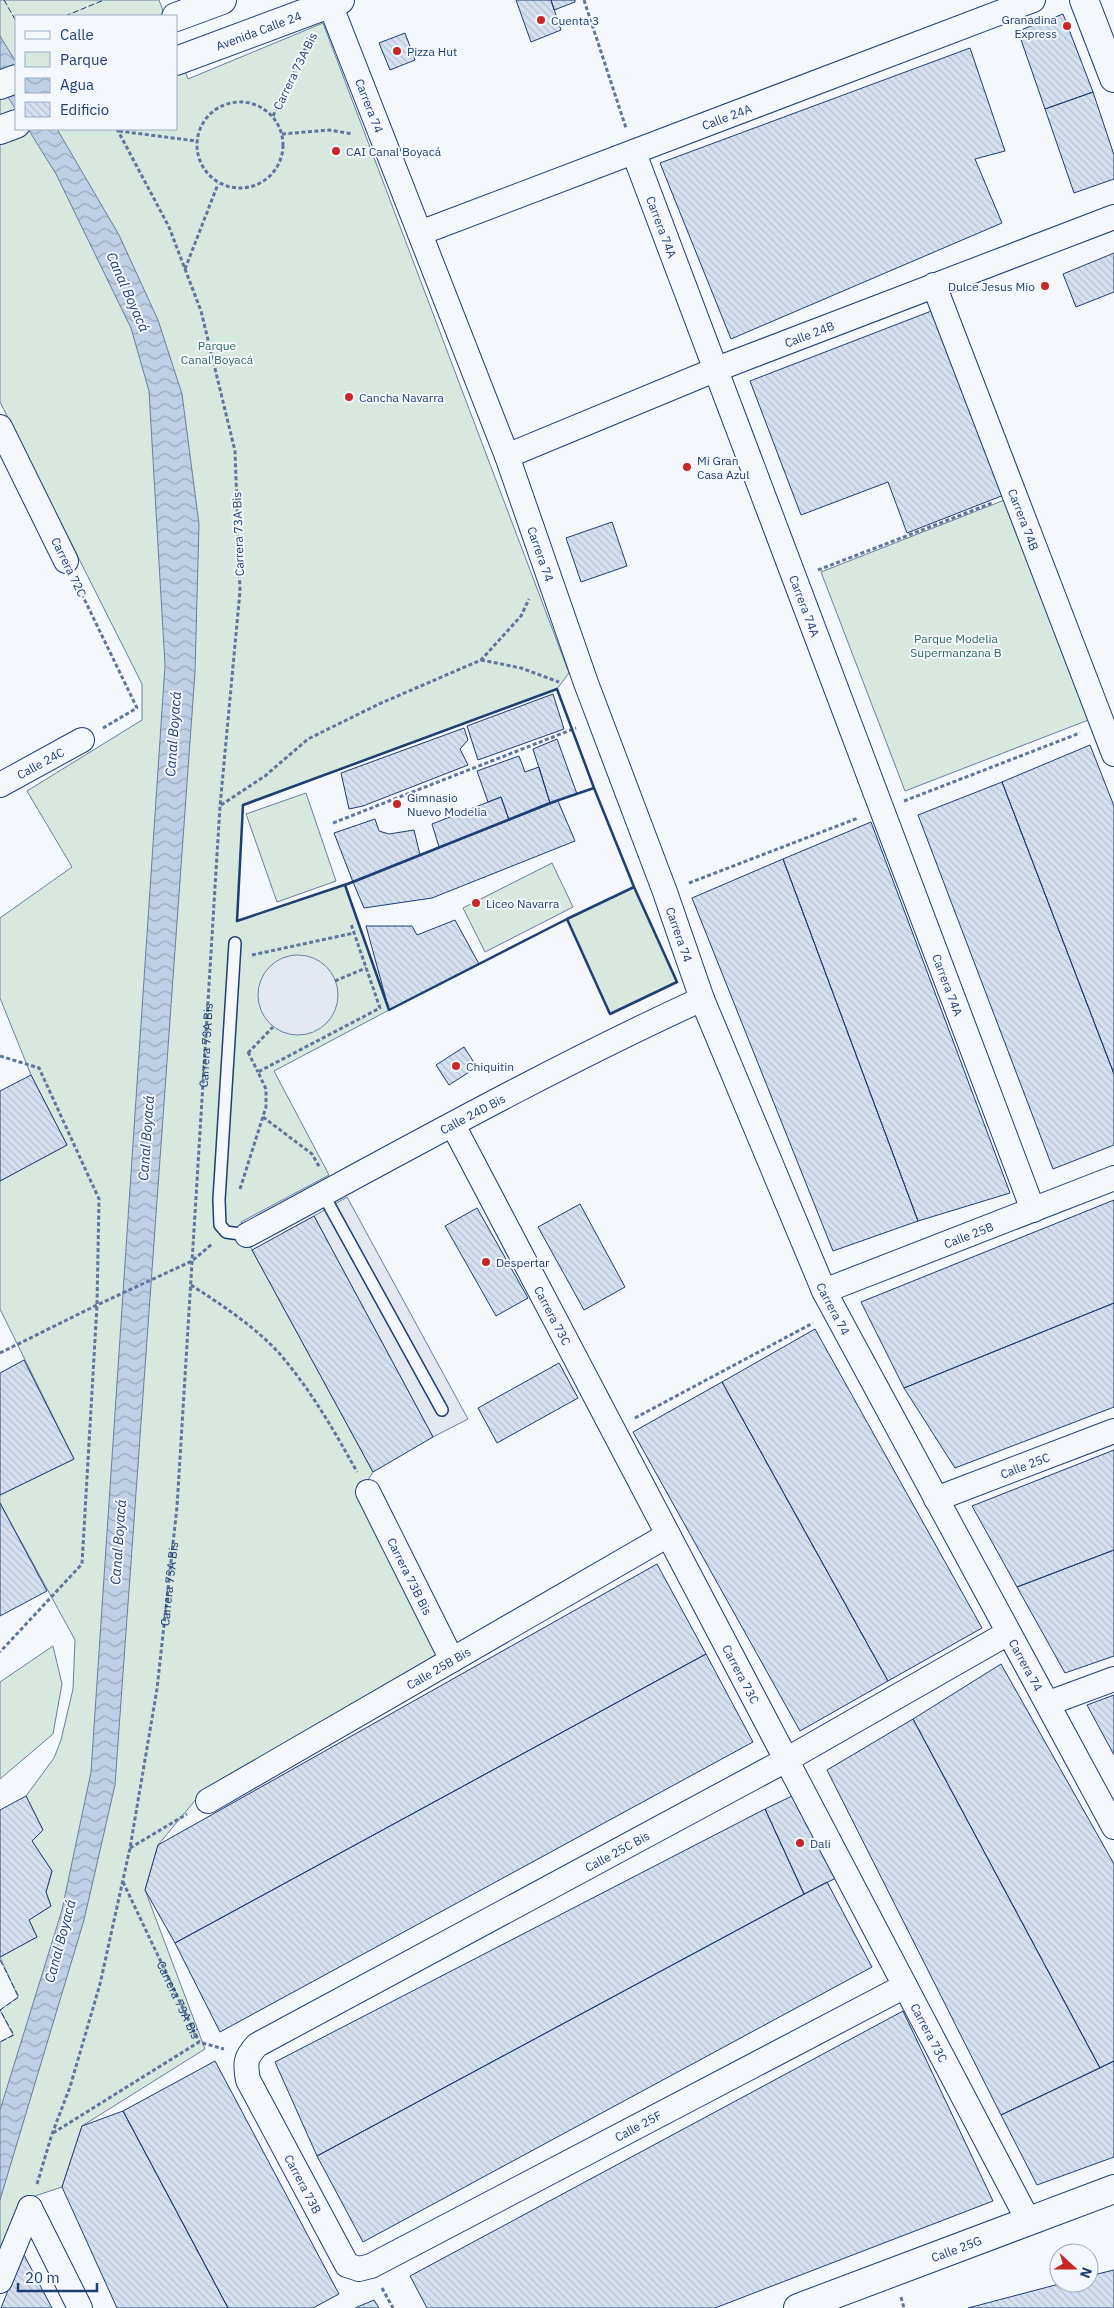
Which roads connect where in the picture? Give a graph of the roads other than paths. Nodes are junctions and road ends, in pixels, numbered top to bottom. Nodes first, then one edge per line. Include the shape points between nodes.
1 (222, 0) edge
2 (1033, 0) edge
3 (1084, 0) edge
4 (335, 2) edge
5 (178, 16) edge
6 (178, 61) edge
7 (15, 78) edge
8 (1114, 78) edge
9 (0, 85) edge
10 (15, 124) edge
11 (0, 130) edge
12 (634, 153) junction
13 (1114, 217) edge
14 (420, 233) junction
15 (934, 285) junction
16 (717, 369) junction
17 (0, 427) edge
18 (507, 456) junction
19 (66, 561) road end
20 (82, 740) road end
21 (1114, 754) edge
22 (0, 785) edge
23 (235, 943) dead end
24 (702, 999) junction
25 (453, 1125) junction
26 (1114, 1178) edge
27 (323, 1184) junction
28 (1033, 1210) junction
29 (237, 1234) joint
30 (830, 1301) junction
31 (442, 1410) dead end
32 (1114, 1431) edge
33 (368, 1492) road end
34 (936, 1499) junction
35 (668, 1535) junction
36 (1008, 1633) junction
37 (452, 1660) junction
38 (1114, 1679) edge
39 (1049, 1703) junction
40 (786, 1760) junction
41 (208, 1801) road end
42 (1114, 1827) edge
43 (905, 1986) junction
44 (248, 2080) joint
45 (1114, 2190) edge
46 (1029, 2222) junction
47 (371, 2266) joint
48 (0, 2281) edge
49 (80, 2308) edge
50 (798, 2308) edge

1 - 5 street
2 - 12 street, Calle 24A
3 - 8 street
4 - 6 street, Avenida Calle 24
4 - 14 street, Carrera 74
7 - 9 street
10 - 11 street
12 - 14 street, Calle 24A
12 - 16 street, Carrera 74A
13 - 15 street, Calle 24B
14 - 18 street, Carrera 74
15 - 16 street, Calle 24B
15 - 21 street, Carrera 74B
16 - 18 street, Calle 24B
16 - 28 street, Carrera 74A
17 - 19 street, Carrera 72C
18 - 24 street, Carrera 74
20 - 22 street, Calle 24C
23 - 29 lane via 219,1200 220,1225
24 - 25 street, Calle 24D Bis
24 - 30 street, Carrera 74
25 - 27 street, Calle 24D Bis
25 - 35 street, Carrera 73C
26 - 28 street, Calle 25B
27 - 29 street, Calle 24D Bis
27 - 31 lane
28 - 30 street, Calle 25B
30 - 34 street, Carrera 74
32 - 34 street, Calle 25C
33 - 37 street, Carrera 73B Bis
34 - 36 street, Carrera 74
35 - 37 street, Calle 25B Bis
35 - 40 street, Carrera 73C
36 - 39 street, Carrera 74
36 - 40 street, Calle 25C Bis
37 - 41 street, Calle 25B Bis
38 - 39 street
39 - 42 street, Carrera 74
40 - 43 street, Carrera 73C
40 - 44 street, Calle 25C Bis via 257,2045 248,2056
43 - 46 street, Carrera 73C
43 - 47 street, Calle 25F
44 - 47 street, Carrera 73B via 347,2265 359,2269
45 - 46 street, Calle 25G
46 - 50 street, Calle 25G
48 - 49 street via 30,2208

